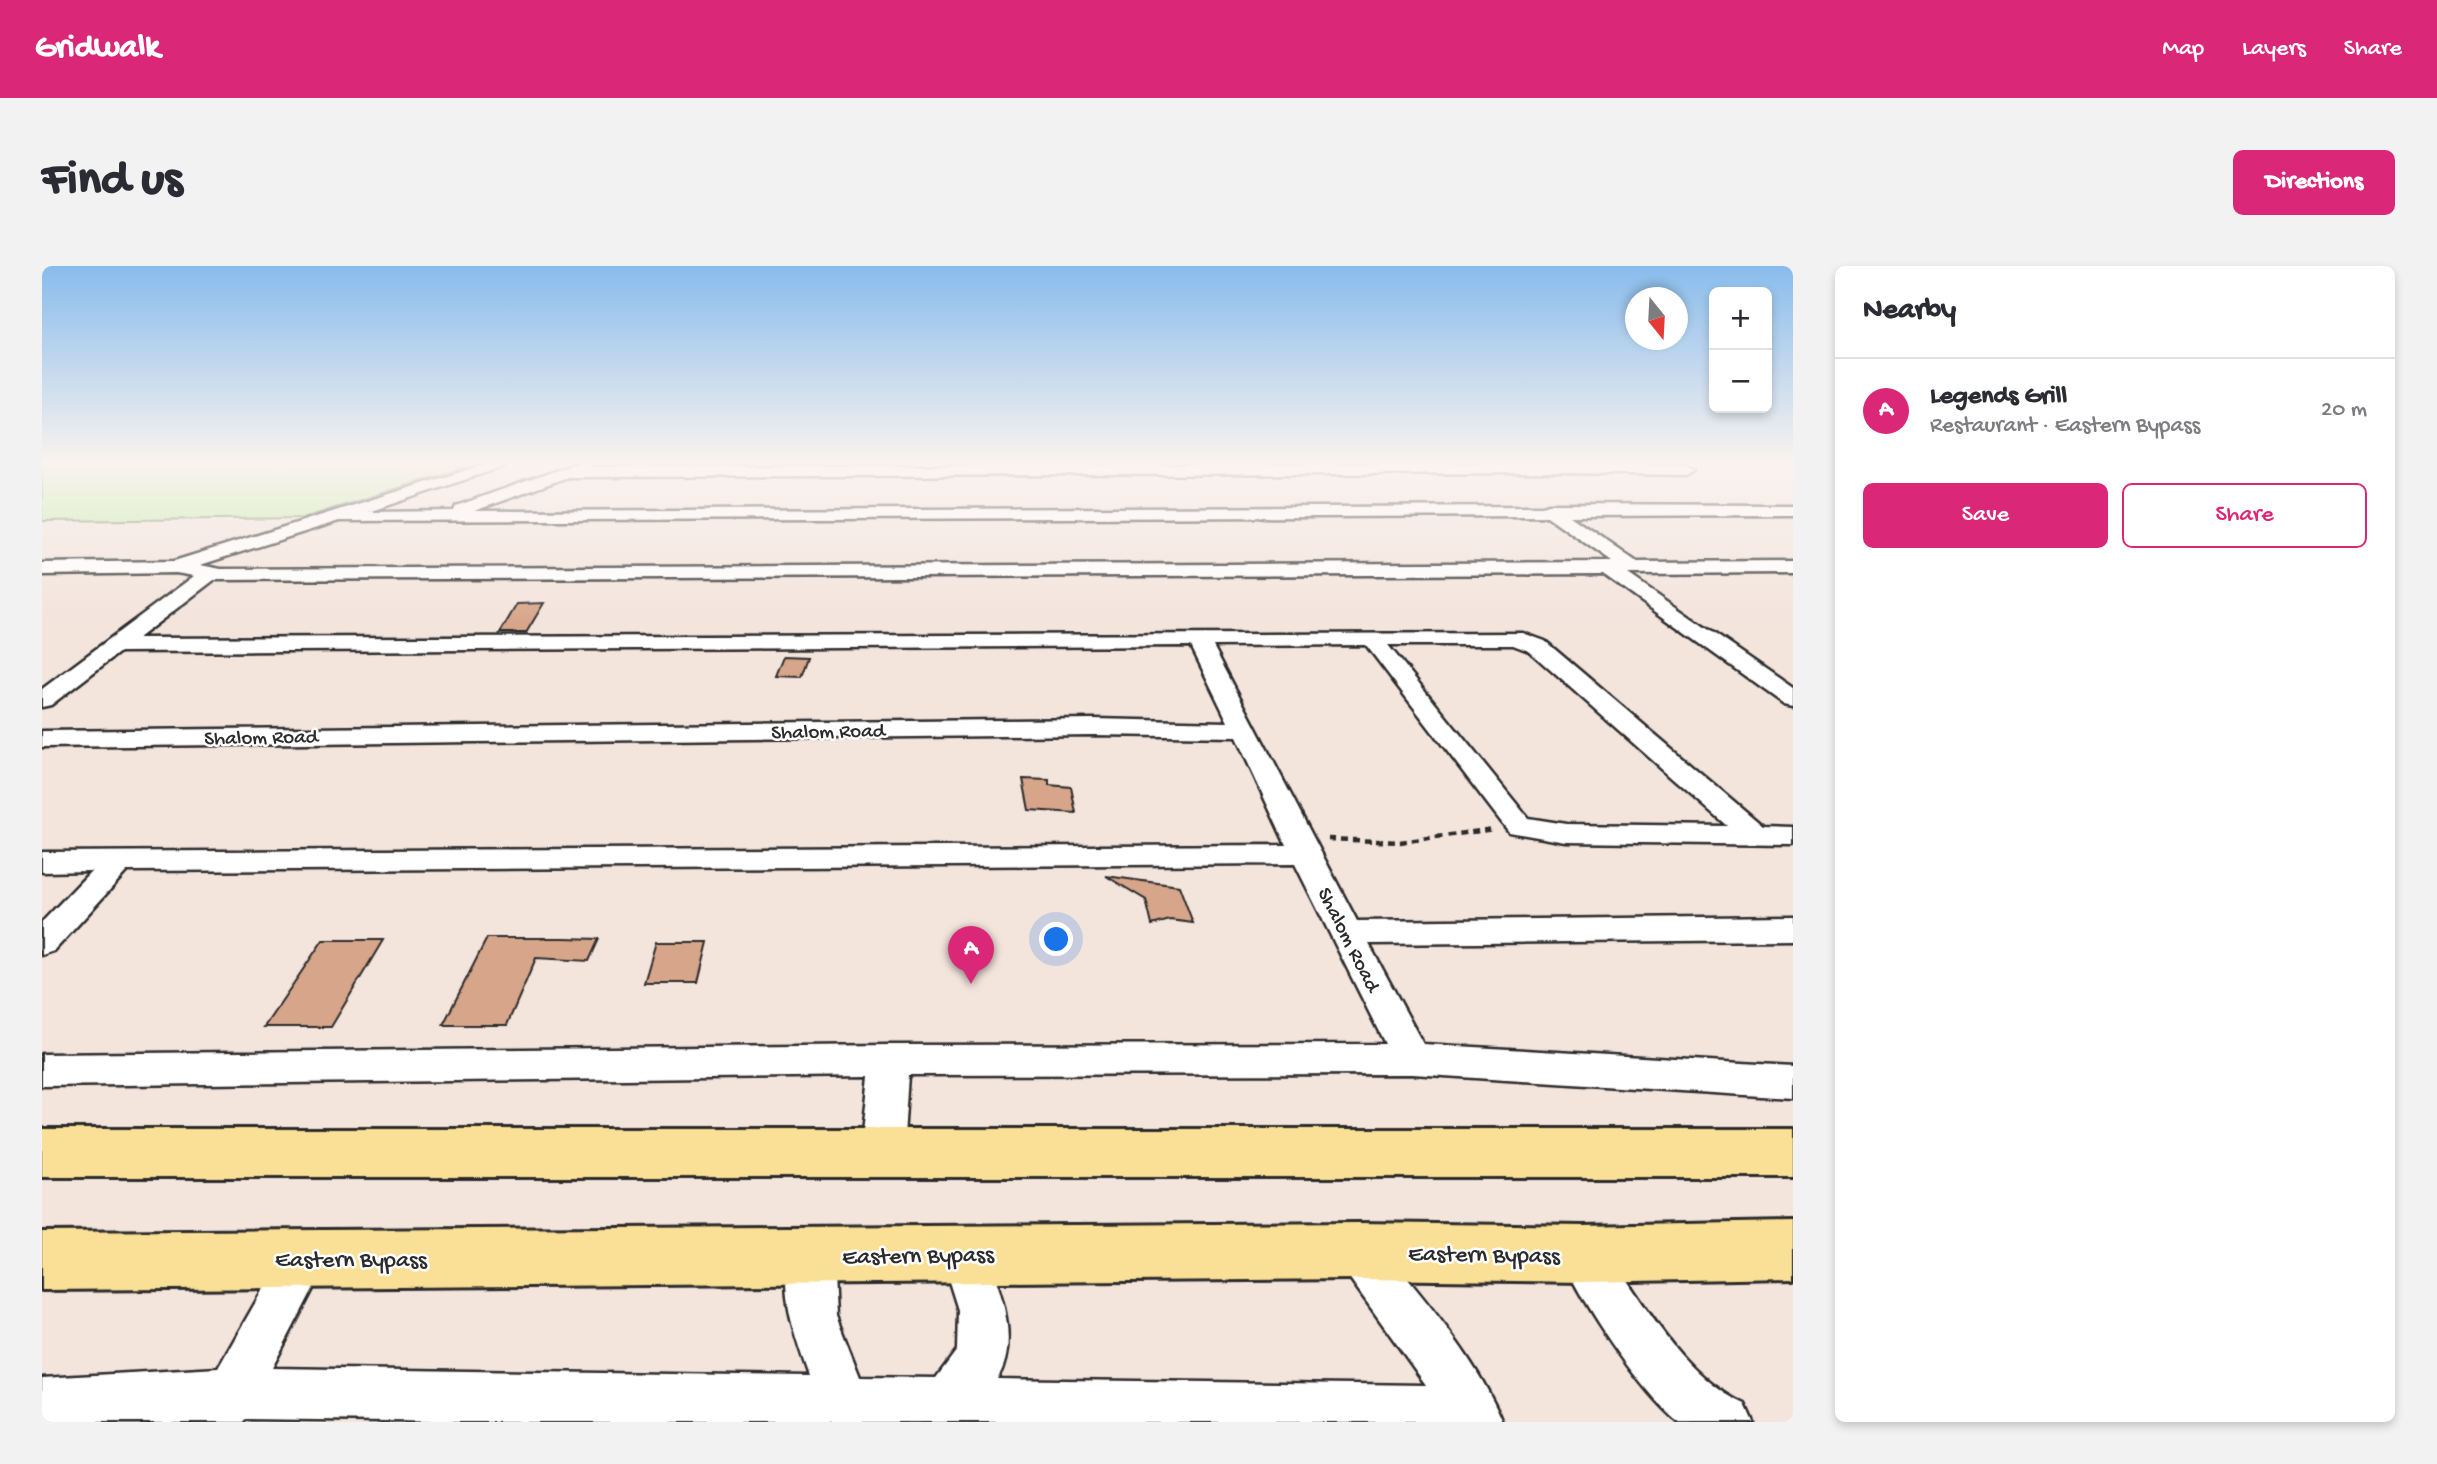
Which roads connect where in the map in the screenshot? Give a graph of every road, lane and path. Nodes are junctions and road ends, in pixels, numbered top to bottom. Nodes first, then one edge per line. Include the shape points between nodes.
1 (348, 515) edge
2 (448, 515) edge
3 (726, 515) edge
4 (1557, 515) edge
5 (342, 517) junction
6 (442, 517) junction
7 (176, 567) junction
8 (1759, 567) junction
9 (1793, 567) edge
10 (42, 569) edge
11 (66, 569) junction
12 (1609, 569) junction
13 (1634, 569) junction
14 (208, 575) junction
15 (42, 583) edge
16 (1793, 586) edge
17 (1372, 639) junction
18 (1199, 640) junction
19 (118, 645) junction
20 (1793, 699) edge
21 (42, 700) edge
22 (1245, 730) junction
23 (42, 738) edge
24 (1519, 826) junction
25 (1755, 835) junction
26 (1793, 836) edge
27 (1301, 846) junction
28 (119, 861) junction
29 (42, 862) edge
30 (1793, 928) edge
31 (1348, 933) junction
32 (42, 943) edge
33 (890, 1059) junction
34 (1412, 1059) junction
35 (42, 1070) edge
36 (1793, 1082) edge
37 (882, 1152) junction
38 (42, 1153) edge
39 (1793, 1153) edge
40 (1793, 1250) edge
41 (1357, 1251) junction
42 (963, 1253) junction
43 (1583, 1254) junction
44 (810, 1255) junction
45 (306, 1258) junction
46 (42, 1261) edge
47 (844, 1403) junction
48 (42, 1404) edge
49 (948, 1404) junction
50 (224, 1408) edge
51 (1474, 1417) edge
52 (1727, 1422) edge

1 - 5 street
2 - 6 street
3 - 6 street
4 - 13 street
5 - 6 street
5 - 7 street
7 - 11 street
7 - 14 street
8 - 9 street
8 - 13 street
8 - 16 street
10 - 11 street
11 - 15 street
12 - 13 street
12 - 14 street
12 - 20 street
14 - 19 street
17 - 18 street
17 - 24 street
17 - 25 street via 1502,637 1531,643
18 - 19 street
18 - 22 street
19 - 21 street
22 - 23 street, Shalom Road via 1065,727
22 - 27 street, Shalom Road
24 - 25 street via 1566,833
24 - 27 path via 1400,842
25 - 26 street
27 - 28 street
27 - 31 street, Shalom Road
28 - 29 street
28 - 32 street
30 - 31 street
31 - 34 street, Shalom Road
33 - 34 street
33 - 35 street
33 - 37 street
34 - 36 street
37 - 38 main road
37 - 39 main road
40 - 43 main road, Eastern Bypass
41 - 42 main road, Eastern Bypass
41 - 43 main road, Eastern Bypass
41 - 51 street via 1436,1355
42 - 44 main road, Eastern Bypass
42 - 49 street via 982,1310 982,1358
43 - 52 street via 1669,1378 1693,1403 1716,1420
44 - 45 main road, Eastern Bypass
44 - 47 street via 813,1315
45 - 46 main road, Eastern Bypass
45 - 50 street
47 - 49 street
47 - 50 street
48 - 50 street
49 - 51 street

